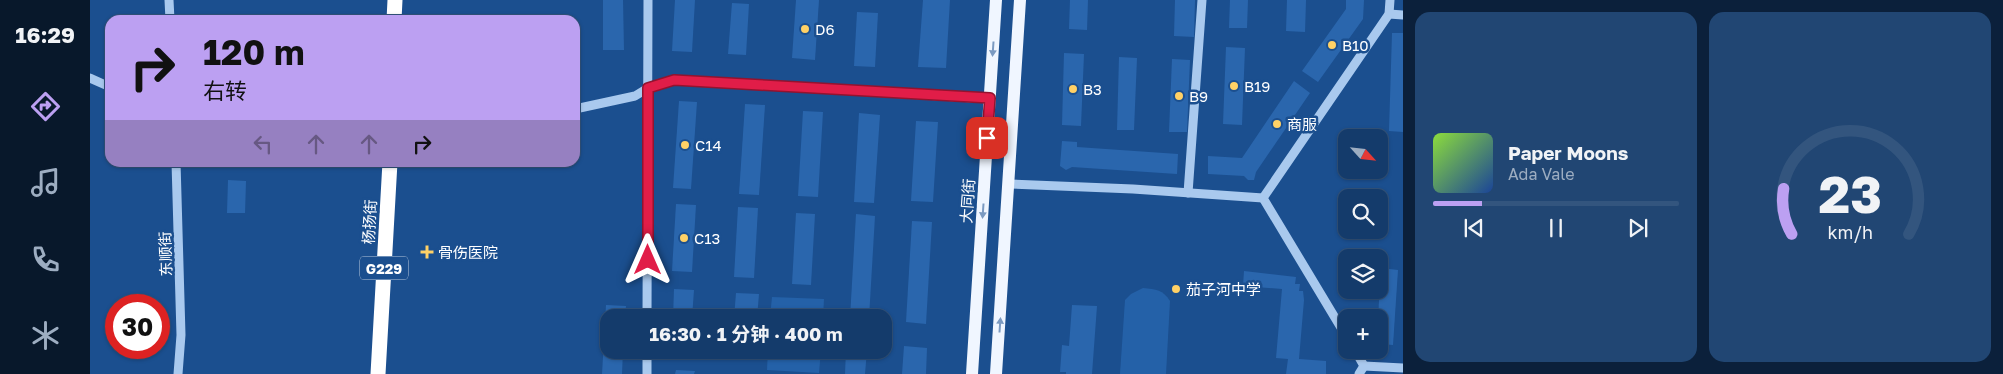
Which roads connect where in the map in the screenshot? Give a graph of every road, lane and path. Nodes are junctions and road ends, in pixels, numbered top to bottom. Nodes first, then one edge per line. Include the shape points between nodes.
1 (169, 0) edge
2 (395, 0) edge
3 (648, 0) edge
4 (996, 0) edge
5 (1020, 0) edge
6 (1202, 0) edge
7 (1390, 0) edge
8 (1389, 14) junction
9 (170, 15) edge
10 (394, 15) edge
11 (1403, 15) edge
12 (90, 78) edge
13 (105, 85) edge
14 (648, 88) junction
15 (990, 98) junction
16 (580, 108) edge
17 (176, 167) edge
18 (390, 167) edge
19 (1009, 184) junction
20 (1188, 193) junction
21 (1263, 198) junction
22 (647, 309) edge
23 (1338, 323) edge
24 (647, 359) edge
25 (1403, 368) edge
26 (1362, 370) edge
27 (178, 374) edge
28 (378, 374) edge
29 (647, 374) edge
30 (972, 374) edge
31 (996, 374) edge

1 - 9 street
2 - 10 highway
3 - 14 street
4 -> 15 main road, 大同街
5 - 19 main road
6 - 20 street
7 - 8 street
8 - 11 street
8 - 21 street
12 - 13 street
14 - 15 street via 674,80
14 - 16 street via 635,96
14 - 22 street
15 -> 30 main road, 大同街
17 - 27 street, 东顺街 via 182,335
18 - 28 highway, 杨扬街 / G229
19 - 20 street
31 -> 19 main road
20 - 21 street
21 - 23 street
24 - 29 street
25 - 26 street

